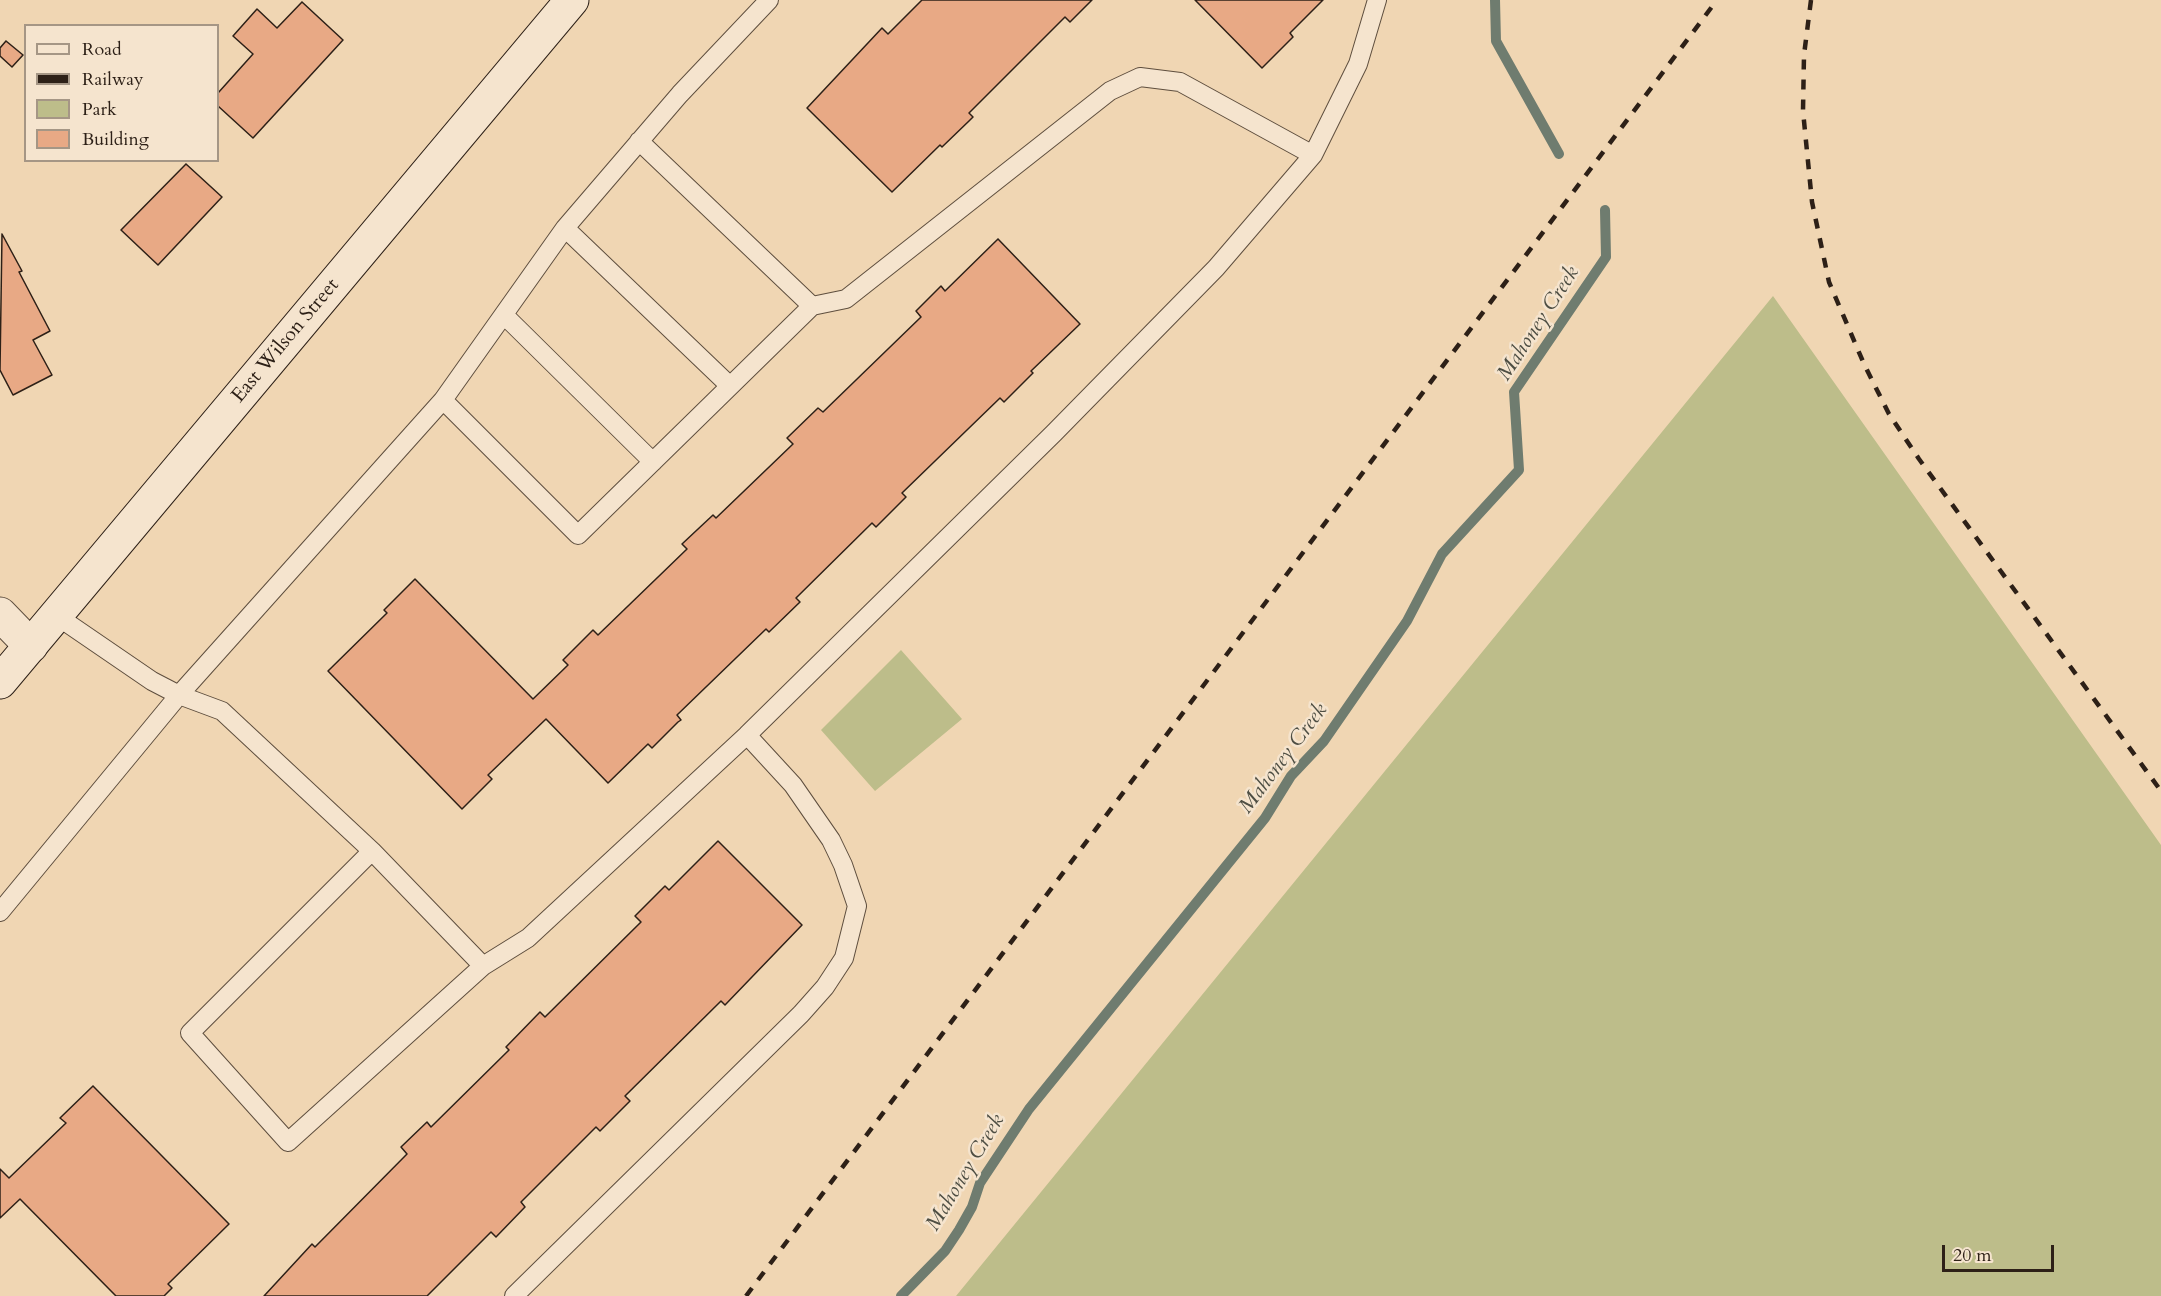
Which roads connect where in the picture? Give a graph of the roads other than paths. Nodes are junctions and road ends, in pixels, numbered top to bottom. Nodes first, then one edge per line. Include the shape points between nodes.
1 (572, 0) edge
2 (769, 0) edge
3 (1377, 0) edge
4 (639, 141) junction
5 (1313, 155) junction
6 (565, 228) junction
7 (812, 306) junction
8 (504, 315) junction
9 (730, 386) junction
10 (443, 400) junction
11 (653, 462) junction
12 (0, 614) edge
13 (57, 616) junction
14 (31, 645) junction
15 (0, 682) edge
16 (178, 695) junction
17 (747, 735) junction
18 (372, 851) junction
19 (0, 912) edge
20 (483, 966) junction
21 (514, 1296) edge

1 - 13 street, East Wilson Street
2 - 4 lane
3 - 5 lane via 1358,64
4 - 6 lane
4 - 7 lane
5 - 7 lane via 1180,82 1140,76 1110,92 846,299
5 - 17 lane via 1216,268
6 - 8 lane
6 - 9 lane
7 - 9 lane
8 - 10 lane
8 - 11 lane
9 - 11 lane
10 - 11 lane via 578,534
10 - 16 lane
12 - 14 street
13 - 14 street, East Wilson Street
13 - 16 lane
14 - 15 street, East Wilson Street
16 - 18 lane via 222,711
16 - 19 lane
17 - 20 lane via 528,938
17 - 21 lane via 793,785 831,840 843,865 857,906 844,958 801,1014
18 - 20 lane
18 - 20 lane via 190,1033 288,1142

